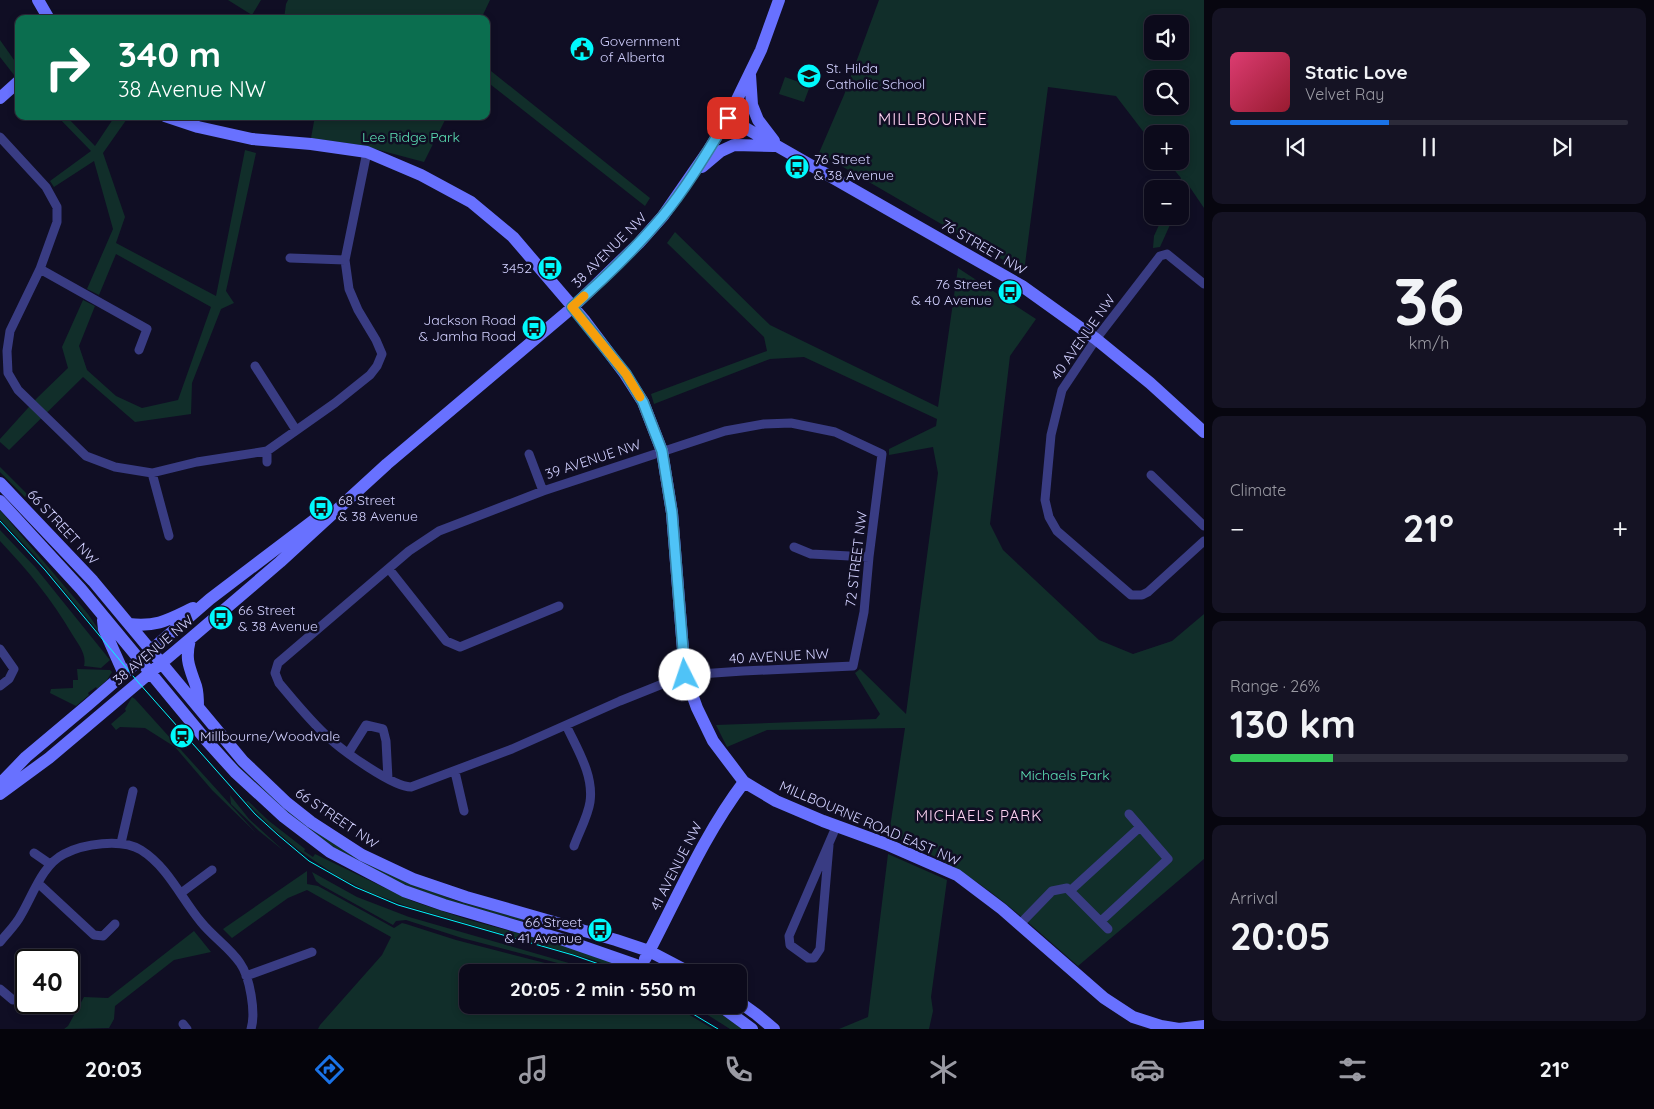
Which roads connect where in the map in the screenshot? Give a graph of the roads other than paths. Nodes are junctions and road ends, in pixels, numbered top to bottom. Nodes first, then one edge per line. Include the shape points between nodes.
1 (38, 0) edge
2 (779, 0) edge
3 (47, 15) edge
4 (750, 73) junction
5 (15, 85) edge
6 (0, 98) edge
7 (728, 118) junction
8 (177, 120) edge
9 (0, 138) edge
10 (777, 146) junction
11 (367, 152) junction
12 (694, 172) junction
13 (290, 258) dead end
14 (345, 260) junction
15 (40, 268) junction
16 (1204, 284) edge
17 (572, 307) junction
18 (1096, 340) junction
19 (139, 350) dead end
20 (255, 366) dead end
21 (296, 430) junction
22 (1204, 432) edge
23 (267, 451) junction
24 (662, 451) junction
25 (529, 454) dead end
26 (882, 454) joint
27 (267, 462) dead end
28 (388, 464) junction
29 (152, 473) junction
30 (1151, 475) dead end
31 (0, 483) edge
32 (543, 490) junction
33 (0, 501) edge
34 (1204, 526) edge
35 (169, 536) dead end
36 (1204, 541) edge
37 (794, 547) dead end
38 (869, 557) junction
39 (389, 569) junction
40 (210, 599) junction
41 (559, 606) dead end
42 (102, 616) junction
43 (129, 624) junction
44 (190, 639) junction
45 (0, 649) edge
46 (151, 649) junction
47 (139, 660) junction
48 (162, 663) junction
49 (853, 666) joint
50 (150, 673) junction
51 (124, 674) junction
52 (685, 675) junction
53 (0, 686) edge
54 (198, 708) junction
55 (566, 725) junction
56 (348, 752) junction
57 (455, 772) junction
58 (388, 779) junction
59 (744, 782) junction
60 (0, 784) edge
61 (134, 791) dead end
62 (0, 794) edge
63 (464, 811) dead end
64 (1129, 814) dead end
65 (836, 827) junction
66 (1140, 827) junction
67 (121, 844) junction
68 (829, 845) junction
69 (574, 846) dead end
70 (34, 853) dead end
71 (50, 864) junction
72 (212, 870) dead end
73 (39, 884) junction
74 (1071, 890) junction
75 (181, 894) junction
76 (1101, 920) junction
77 (115, 924) dead end
78 (1020, 924) junction
79 (1108, 929) dead end
80 (0, 942) edge
81 (649, 951) junction
82 (312, 952) dead end
83 (635, 964) edge
84 (642, 964) edge
85 (674, 964) edge
86 (246, 976) junction
87 (0, 989) edge
88 (13, 1000) dead end
89 (747, 1008) edge
90 (731, 1014) edge
91 (1204, 1026) edge
92 (251, 1029) edge
93 (752, 1029) edge
94 (774, 1029) edge

1 - 3 street
2 - 4 street, 38 AVENUE NW
4 - 7 street, 38 AVENUE NW
4 - 10 street via 752,106
5 - 6 street
7 - 10 street, 76 STREET NW
7 - 12 street, 38 AVENUE NW
8 - 11 street, MILLBOURNE ROAD EAST NW via 252,138
9 - 15 street via 46,187 57,207 57,222
10 - 12 street via 734,145
10 - 18 street, 76 STREET NW via 1022,286
11 - 14 street
11 - 17 street, MILLBOURNE ROAD EAST NW via 421,175 471,202 524,248
12 - 17 street, 38 AVENUE NW via 650,231
13 - 14 street
14 - 21 street via 349,289 382,354 370,375
15 - 19 street via 147,329
15 - 29 street via 10,331 8,373 18,390 86,456 115,467
16 - 18 street, 40 AVENUE NW via 1167,254 1160,256
17 - 24 street, MILLBOURNE ROAD EAST NW via 626,374 643,402
17 - 28 street, 38 AVENUE NW
18 - 22 street, 76 STREET NW
18 - 36 street, 40 AVENUE NW via 1062,390 1050,435 1045,500 1048,517 1057,531 1126,592 1137,596 1148,592
20 - 21 street
21 - 23 street
23 - 27 street
23 - 29 street
24 - 26 street, 39 AVENUE NW via 725,431 791,423 835,432
24 - 32 street, 39 AVENUE NW
24 - 52 street, MILLBOURNE ROAD EAST NW via 672,513
25 - 32 street, 39 AVENUE NW
26 - 38 street, 72 STREET NW
28 - 40 street, 38 AVENUE NW
28 - 44 street, 38 AVENUE NW
29 - 35 street
30 - 34 street
31 - 43 street, 66 STREET NW
32 - 39 street, 39 AVENUE NW via 439,531
33 - 42 street, 66 STREET NW
37 - 38 street via 811,554
38 - 49 street, 72 STREET NW via 864,612
39 - 41 street via 446,641 460,647
39 - 56 street, 39 AVENUE NW via 278,663 275,673 279,684 329,738
40 - 43 street via 159,623 149,626
40 - 46 street, 38 AVENUE NW
42 - 47 street, 66 STREET NW
42 - 51 street via 104,629
43 - 46 street, 66 STREET NW
44 - 48 street, 38 AVENUE NW
44 - 54 street via 187,658
45 - 53 street via 14,669
46 - 47 street, 38 AVENUE NW
46 - 48 street, 66 STREET NW
47 - 50 street, 66 STREET NW
47 - 51 street, 38 AVENUE NW
48 - 50 street, 38 AVENUE NW
48 - 54 street, 66 STREET NW
49 - 52 street, 40 AVENUE NW
50 - 62 street, 38 AVENUE NW
50 - 83 street, 66 STREET NW via 235,772 284,817 330,852 404,891 444,906
51 - 60 street, 38 AVENUE NW via 26,757
52 - 55 street, 40 AVENUE NW
52 - 59 street, MILLBOURNE ROAD EAST NW via 714,741
54 - 81 street, 66 STREET NW via 243,761 287,803 362,855 413,879
55 - 57 street, 40 AVENUE NW
55 - 69 street via 590,784 590,803
56 - 58 street
56 - 58 street via 366,724 383,729
57 - 58 street, 40 AVENUE NW via 416,787 406,787
57 - 63 street
59 - 65 street, MILLBOURNE ROAD EAST NW
59 - 81 street, 41 AVENUE NW via 708,835
61 - 67 street
64 - 66 street
65 - 68 street
65 - 78 street, MILLBOURNE ROAD EAST NW via 886,844 957,875
66 - 74 street
66 - 76 street via 1168,859
67 - 71 street via 83,847
67 - 75 street via 140,849 161,865
68 - 68 street via 789,936 790,945 808,958 814,958 820,950
70 - 71 street
71 - 73 street
72 - 75 street
73 - 77 street via 94,935 103,936
73 - 80 street via 20,918
74 - 76 street
74 - 78 street via 1052,891
75 - 86 street via 202,923 240,963
76 - 79 street
78 - 91 street, MILLBOURNE ROAD EAST NW via 1104,998 1133,1017 1179,1029
81 - 84 street, 41 AVENUE NW
81 - 85 street, 66 STREET NW
82 - 86 street
86 - 92 street via 254,1020
87 - 88 street
89 - 94 street
90 - 93 street

